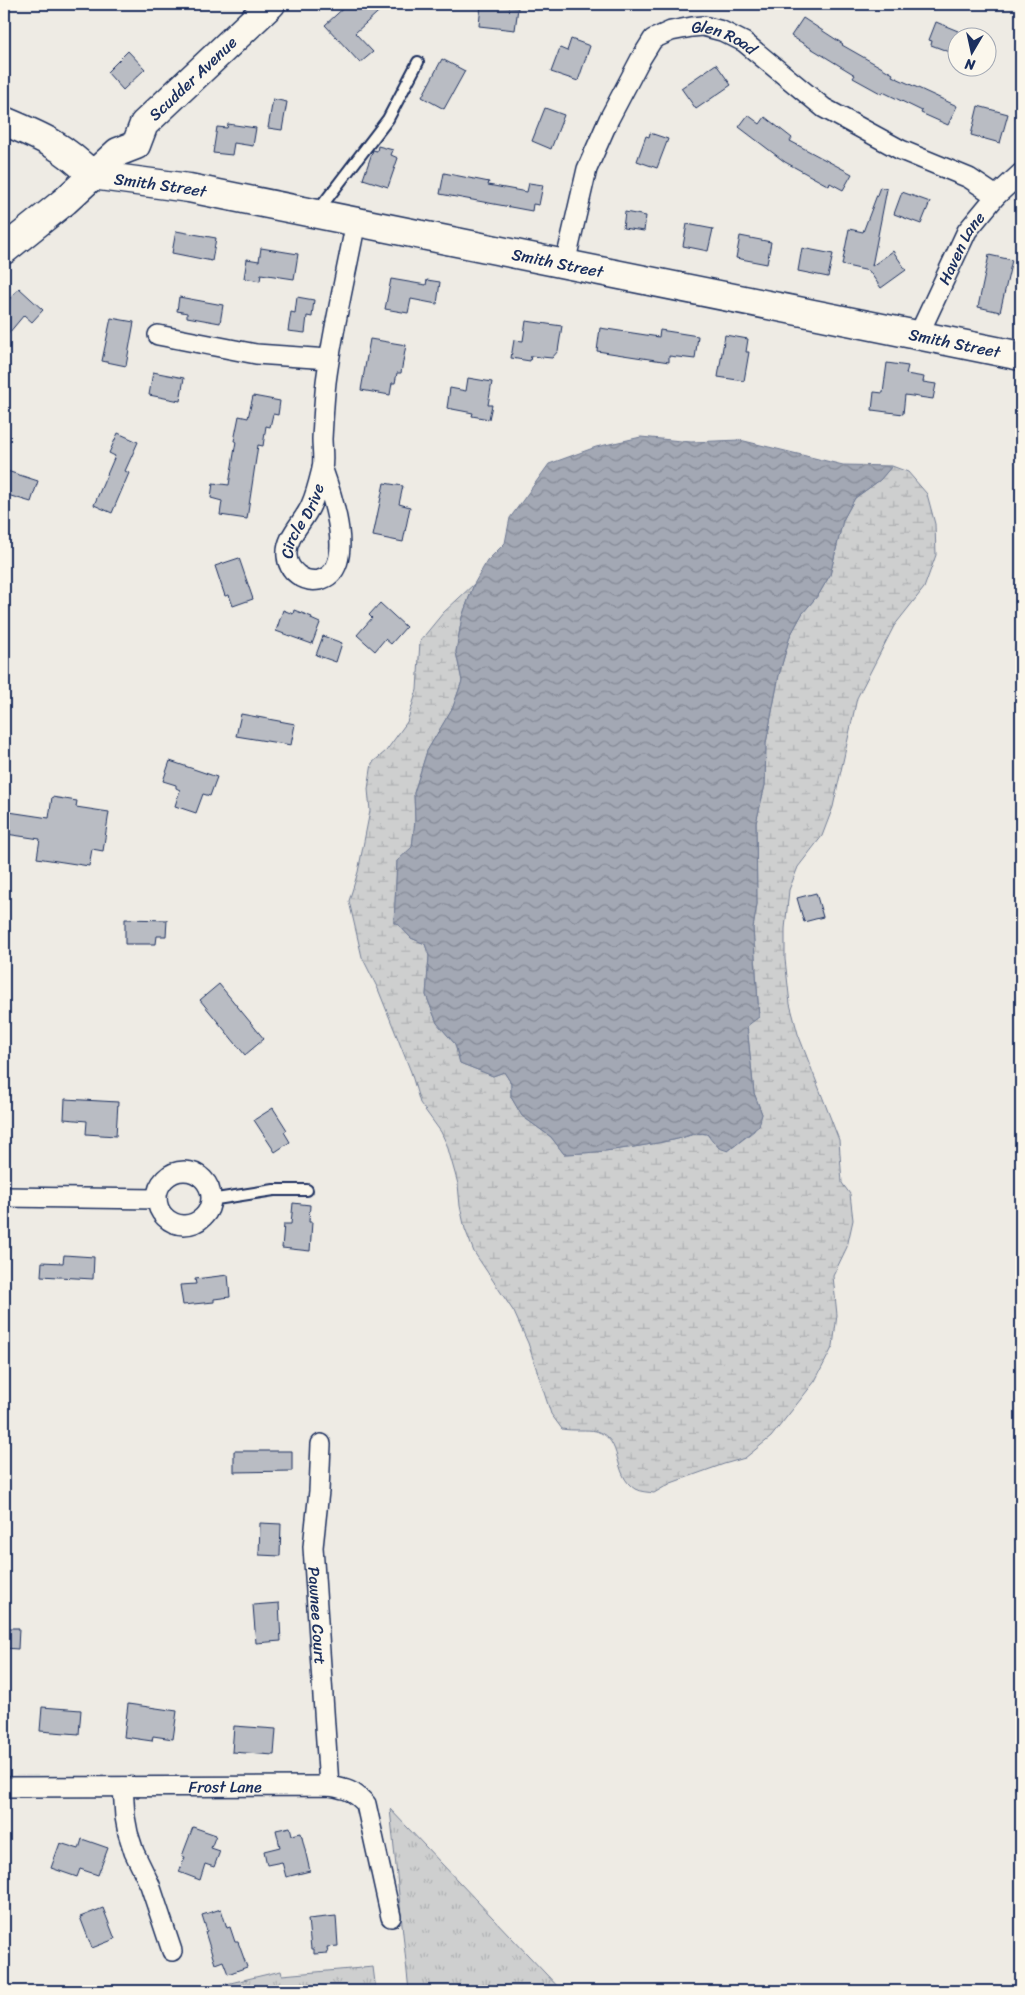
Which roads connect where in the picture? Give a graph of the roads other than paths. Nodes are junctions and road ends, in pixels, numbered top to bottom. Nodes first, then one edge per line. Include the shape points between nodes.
1 (271, 4) edge
2 (418, 62) dead end
3 (4, 121) edge
4 (1021, 173) edge
5 (92, 175) junction
6 (996, 196) junction
7 (316, 213) junction
8 (356, 222) junction
9 (4, 250) edge
10 (565, 264) junction
11 (158, 334) dead end
12 (918, 336) junction
13 (1021, 356) edge
14 (329, 360) junction
15 (322, 467) junction
16 (307, 1190) dead end
17 (4, 1197) edge
18 (157, 1199) junction
19 (210, 1200) junction
20 (321, 1444) dead end
21 (328, 1786) junction
22 (4, 1787) edge
23 (123, 1787) junction
24 (391, 1917) dead end
25 (172, 1952) dead end

1 - 5 main road, Scudder Avenue via 144,124 136,144 118,152
2 - 7 lane via 388,119
3 - 5 main road via 54,143
4 - 6 street, Haven Lane
5 - 7 main road, Smith Street via 189,188
5 - 9 main road, Scudder Avenue via 65,202
6 - 10 street, Glen Road via 969,178 901,150 824,108 744,42 722,31 692,27 670,31 653,39 640,60 587,169
6 - 12 street, Haven Lane via 967,230
7 - 8 main road, Smith Street
8 - 10 main road, Smith Street
8 - 14 street, Circle Drive
10 - 12 main road, Smith Street
11 - 14 street via 256,354
12 - 13 main road, Smith Street
14 - 15 street, Circle Drive
15 - 15 street, Circle Drive via 311,505 287,549 287,560 293,570 313,580 329,575 340,557 334,502
16 - 19 lane via 274,1190
17 - 18 street
18 - 19 street via 159,1210 166,1218 181,1225 192,1224 202,1218
18 - 19 street via 162,1182 183,1171 204,1181
20 - 21 street, Pawnee Court via 313,1547
21 - 23 street, Frost Lane
21 - 24 street, Frost Lane via 347,1789 366,1804
22 - 23 street, Frost Lane
23 - 25 street via 128,1833 150,1885

